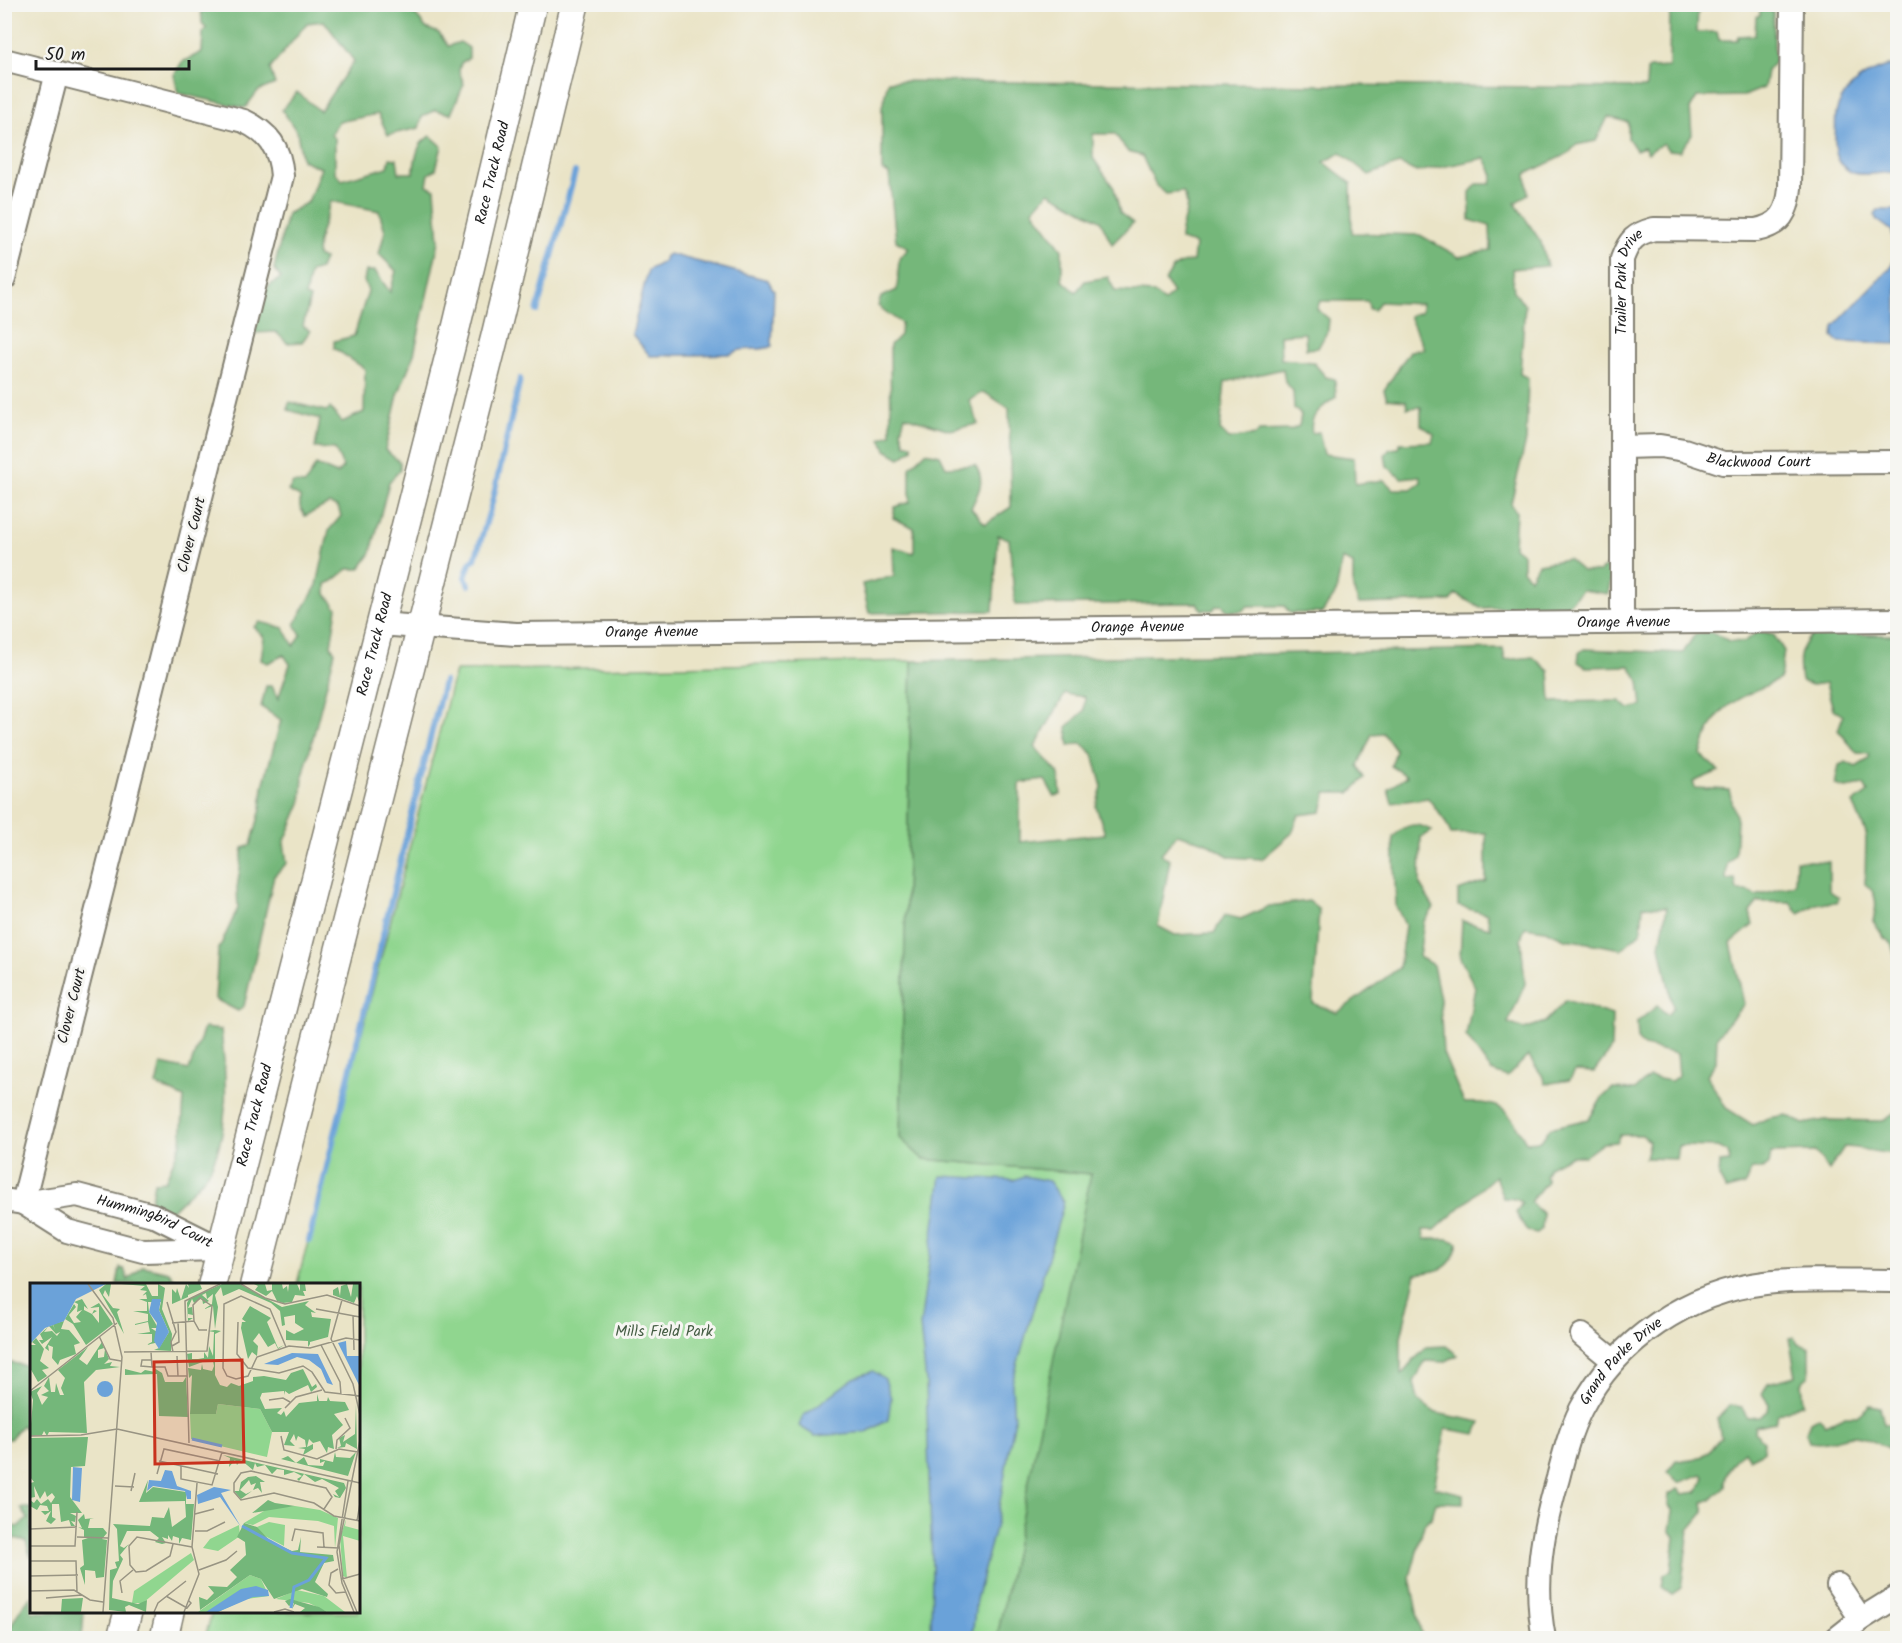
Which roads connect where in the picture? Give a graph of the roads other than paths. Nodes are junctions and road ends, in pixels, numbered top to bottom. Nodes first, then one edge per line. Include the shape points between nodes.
1 (533, 4) edge
2 (575, 4) edge
3 (1792, 4) edge
4 (4, 60) edge
5 (57, 73) junction
6 (4, 279) edge
7 (1623, 447) junction
8 (1898, 462) edge
9 (1898, 620) edge
10 (1622, 622) junction
11 (379, 624) junction
12 (420, 628) junction
13 (14, 1202) edge
14 (221, 1249) junction
15 (256, 1274) edge
16 (1898, 1281) edge
17 (212, 1283) edge
18 (1582, 1335) dead end
19 (1614, 1361) junction
20 (1838, 1585) dead end
21 (1898, 1596) edge
22 (127, 1613) edge
23 (170, 1613) edge
24 (1861, 1619) junction
25 (121, 1638) edge
26 (164, 1638) edge
27 (1544, 1638) edge
28 (1837, 1638) edge

1 - 11 main road, Race Track Road via 457,324
2 - 12 main road
3 - 7 street, Trailer Park Drive via 1788,207 1770,227 1654,229 1638,234 1628,244 1622,259
4 - 5 street, Clover Court
5 - 6 street
5 - 13 street, Clover Court via 244,121 269,136 277,148 282,176
7 - 8 street, Blackwood Court via 1660,446 1732,463
7 - 10 street, Trailer Park Drive
9 - 10 street, Orange Avenue
10 - 12 street, Orange Avenue via 516,634
11 - 12 street, Orange Avenue
11 - 14 main road, Race Track Road
12 - 15 main road
13 - 14 street, Hummingbird Court via 67,1231 143,1251
13 - 14 street, Hummingbird Court via 77,1195 153,1215
14 - 15 main road
14 - 17 main road, Race Track Road
16 - 19 street, Grand Parke Drive via 1766,1283 1729,1290 1669,1315
18 - 19 street
19 - 27 street, Grand Parke Drive via 1595,1385 1570,1435 1545,1522 1538,1587
20 - 24 street
21 - 24 street
22 - 25 main road
23 - 26 main road
24 - 28 street

